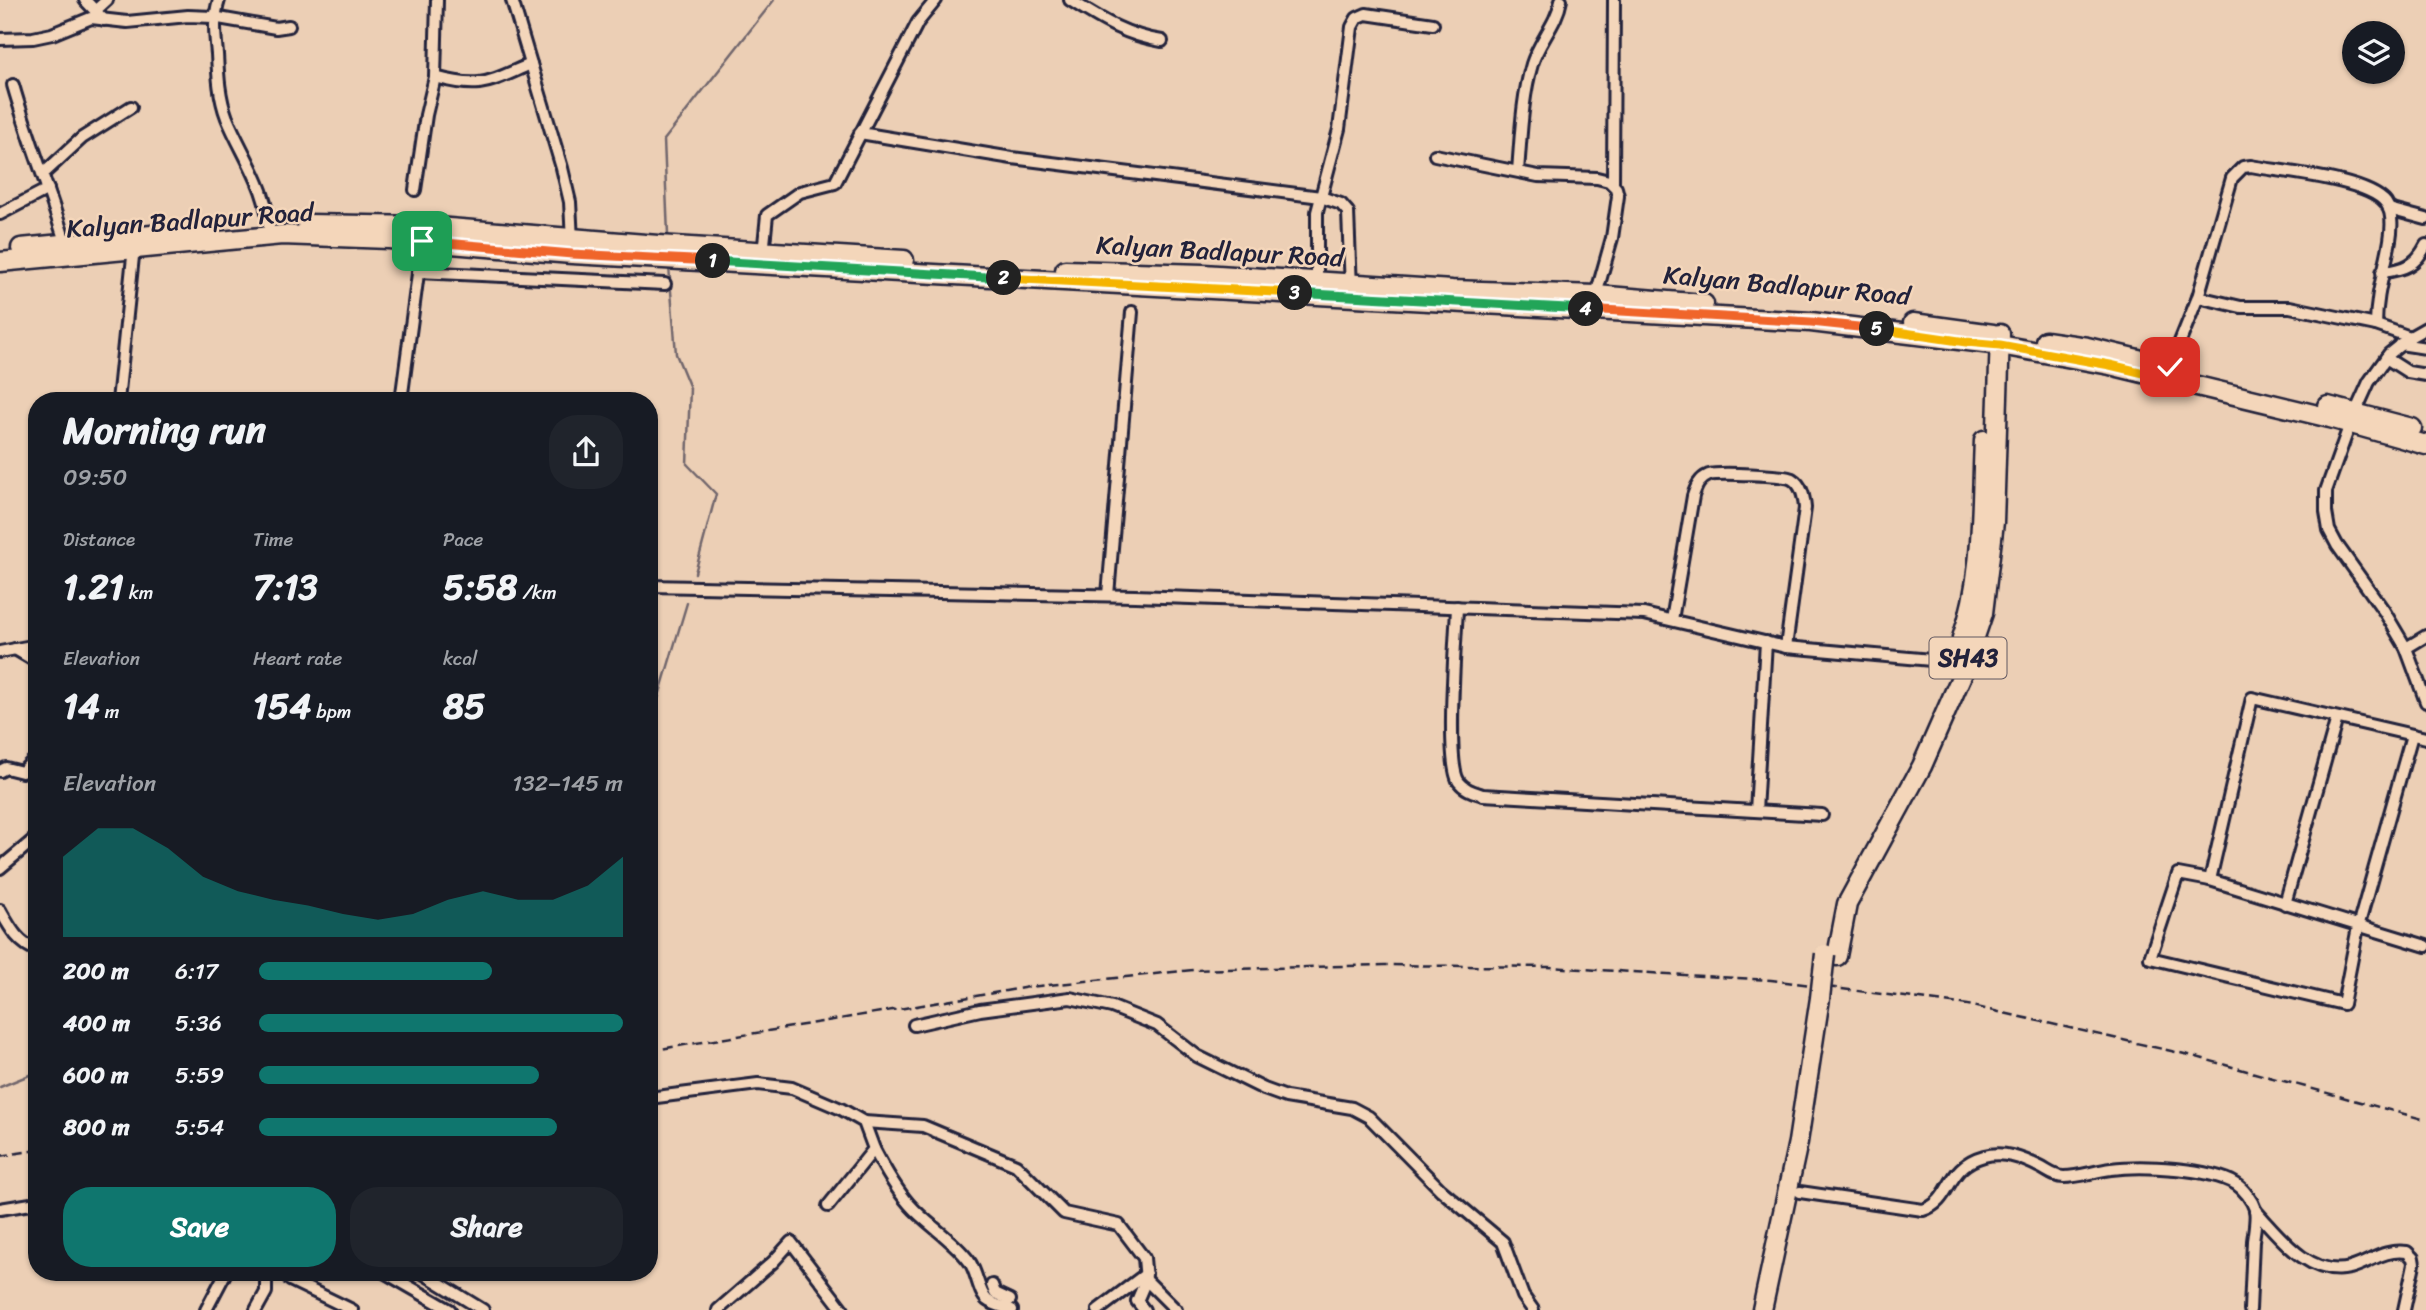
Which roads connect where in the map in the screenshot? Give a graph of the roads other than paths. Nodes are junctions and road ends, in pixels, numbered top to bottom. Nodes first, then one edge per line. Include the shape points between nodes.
1 (85, 0) edge
2 (107, 0) edge
3 (219, 0) edge
4 (437, 0) edge
5 (512, 0) edge
6 (936, 0) edge
7 (1070, 0) edge
8 (1561, 0) edge
9 (1614, 0) edge
10 (96, 10) junction
11 (214, 17) junction
12 (104, 20) junction
13 (1433, 24) dead end
14 (289, 26) dead end
15 (0, 39) edge
16 (1162, 41) dead end
17 (531, 64) junction
18 (435, 77) junction
19 (13, 85) dead end
20 (131, 107) dead end
21 (860, 133) junction
22 (1435, 155) dead end
23 (1518, 171) junction
24 (43, 174) junction
25 (1613, 184) junction
26 (48, 188) junction
27 (415, 190) dead end
28 (1321, 197) junction
29 (2389, 209) junction
30 (0, 214) edge
31 (2426, 219) edge
32 (269, 229) junction
33 (423, 234) junction
34 (65, 242) junction
35 (134, 243) junction
36 (2426, 245) edge
37 (572, 246) junction
38 (1, 256) edge
39 (762, 257) junction
40 (418, 272) junction
41 (2382, 272) junction
42 (1317, 281) junction
43 (1237, 283) junction
44 (666, 284) dead end
45 (1351, 290) junction
46 (1596, 295) junction
47 (2198, 297) junction
48 (1652, 306) junction
49 (1132, 312) dead end
50 (2376, 326) junction
51 (2426, 328) edge
52 (1995, 339) junction
53 (2405, 340) junction
54 (2426, 348) edge
55 (2386, 358) junction
56 (2167, 373) junction
57 (2426, 375) edge
58 (119, 392) edge
59 (402, 392) edge
60 (2352, 418) junction
61 (2426, 432) edge
62 (2426, 445) edge
63 (658, 586) edge
64 (1108, 595) junction
65 (1457, 607) junction
66 (1672, 620) junction
67 (2426, 636) edge
68 (1766, 642) junction
69 (1786, 646) junction
70 (28, 647) edge
71 (2406, 648) junction
72 (15, 649) junction
73 (0, 652) edge
74 (28, 657) edge
75 (1959, 664) junction
76 (2426, 702) edge
77 (2337, 718) junction
78 (2412, 735) junction
79 (2426, 738) edge
80 (28, 766) edge
81 (0, 771) edge
82 (1756, 811) junction
83 (1822, 815) dead end
84 (28, 844) edge
85 (0, 867) edge
86 (2210, 880) junction
87 (2286, 904) junction
88 (0, 910) edge
89 (2358, 927) junction
90 (28, 945) edge
91 (2426, 946) edge
92 (1826, 998) junction
93 (914, 1026) dead end
94 (658, 1097) edge
95 (864, 1122) junction
96 (874, 1149) junction
97 (1800, 1192) junction
98 (28, 1204) edge
99 (828, 1206) dead end
100 (0, 1209) edge
101 (2255, 1210) junction
102 (1146, 1277) junction
103 (222, 1281) edge
104 (266, 1281) edge
105 (294, 1281) edge
106 (400, 1281) edge
107 (436, 1281) edge
108 (992, 1285) dead end
109 (461, 1296) junction
110 (1011, 1303) edge
111 (210, 1309) edge
112 (256, 1310) edge
113 (352, 1310) edge
114 (451, 1310) edge
115 (483, 1310) edge
116 (718, 1310) edge
117 (843, 1310) edge
118 (1098, 1310) edge
119 (1144, 1310) edge
120 (1176, 1310) edge
121 (1534, 1310) edge
122 (1762, 1310) edge
123 (1774, 1310) edge
124 (2250, 1310) edge
125 (2404, 1310) edge

1 - 10 street
2 - 10 street
3 - 11 street
4 - 18 street
5 - 17 street
6 - 21 street via 918,22
7 - 16 street via 1121,30
8 - 23 street via 1532,62
9 - 25 street
10 - 12 street
11 - 12 street
11 - 14 street via 276,28
11 - 32 street via 221,100 261,187
12 - 15 street via 84,19 33,38
13 - 28 street via 1366,14 1355,20 1338,139
17 - 18 street via 483,83 464,85
17 - 37 street via 570,202
18 - 27 street
19 - 24 street
20 - 24 street via 82,138
21 - 28 street via 1012,158
21 - 39 street via 835,183 800,192 767,215
22 - 23 street
23 - 25 street via 1603,179
24 - 26 street
25 - 46 street via 1618,196 1612,238
26 - 30 street
26 - 34 street
28 - 42 street
28 - 45 street via 1348,212
29 - 31 street
29 - 41 street via 2390,239
29 - 47 street via 2362,186 2243,167 2232,178
32 - 33 main road, Kalyan Badlapur Road
32 - 35 main road, Kalyan Badlapur Road
33 - 37 main road, Kalyan Badlapur Road
33 - 40 street
34 - 35 main road, Kalyan Badlapur Road
34 - 38 main road, Kalyan Badlapur Road
35 - 38 main road, Kalyan Badlapur Road
35 - 58 street
36 - 41 street via 2409,267
37 - 39 main road, Kalyan Badlapur Road
39 - 43 main road, Kalyan Badlapur Road
40 - 44 street
40 - 59 street
41 - 50 street
42 - 43 main road, Kalyan Badlapur Road
42 - 45 main road, Kalyan Badlapur Road
43 - 45 main road, Kalyan Badlapur Road
45 - 46 main road, Kalyan Badlapur Road
45 - 48 main road, Kalyan Badlapur Road
46 - 48 main road, Kalyan Badlapur Road
47 - 50 street via 2241,307 2290,307
47 - 56 street
48 - 52 main road, Kalyan Badlapur Road
49 - 64 street
50 - 53 street
51 - 53 street
52 - 56 main road, Kalyan Badlapur Road via 2087,347
52 - 75 main road, SH43 via 1978,559
53 - 54 street
53 - 55 street
55 - 57 street via 2408,372
55 - 60 street
56 - 60 main road, Kalyan Badlapur Road
60 - 61 main road, Kalyan Badlapur Road
60 - 62 main road, Kalyan Badlapur Road
60 - 71 street via 2326,491 2329,530
63 - 64 street
64 - 65 street
65 - 66 street via 1644,614
65 - 82 street via 1452,747 1454,772 1470,791
66 - 68 street
66 - 69 street via 1693,496 1701,480 1722,473 1787,477 1800,486 1805,508
67 - 71 street
68 - 69 street
68 - 82 street
69 - 75 street
70 - 72 street
71 - 76 street
72 - 73 street
72 - 74 street
75 - 92 main road, SH43, bridge via 1836,900
77 - 78 street
77 - 86 street via 2252,698
77 - 87 street
78 - 79 street
78 - 89 street
80 - 81 street via 22,772
82 - 83 street
84 - 85 street
86 - 87 street
86 - 89 street via 2178,874 2150,958 2343,1004
87 - 89 street
88 - 90 street via 12,931
89 - 91 street
92 - 97 main road, SH43
92 - 122 main road, SH43
93 - 121 street via 980,1010 1070,998 1112,1007 1157,1025 1197,1056 1264,1089 1352,1108 1369,1117 1441,1190 1503,1242 1523,1296
94 - 95 street via 758,1084 792,1088
95 - 96 street
95 - 102 street via 923,1126 1016,1165 1064,1213 1119,1225 1144,1258
96 - 99 street
96 - 110 street via 908,1204 970,1262 987,1300
97 - 101 street via 1923,1210 1940,1200 1966,1163 1998,1154 2064,1177 2135,1167 2222,1177 2238,1185
97 - 123 main road, SH43
98 - 100 street
101 - 124 street
101 - 125 street via 2304,1259 2323,1267 2350,1268 2385,1252 2407,1252 2414,1264
102 - 118 street
102 - 119 street via 1137,1301
102 - 120 street
103 - 111 street
104 - 112 street via 266,1292
105 - 113 street
106 - 114 street
107 - 109 street
108 - 110 street via 995,1293
109 - 114 street
109 - 115 street
116 - 117 street via 792,1241

